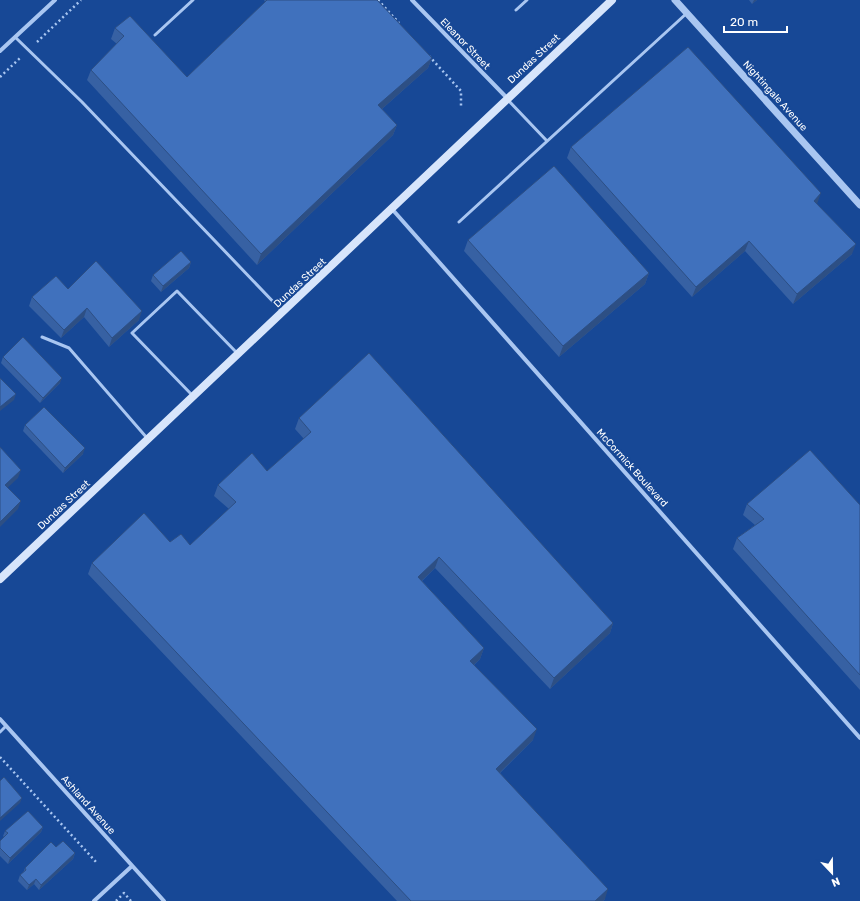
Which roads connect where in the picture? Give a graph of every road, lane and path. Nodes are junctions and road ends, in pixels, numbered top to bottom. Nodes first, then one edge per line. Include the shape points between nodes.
1 (55, 0) edge
2 (81, 0) edge
3 (193, 0) edge
4 (378, 0) edge
5 (412, 0) edge
6 (527, 0) edge
7 (612, 0) edge
8 (675, 0) edge
9 (516, 10) dead end
10 (687, 13) junction
11 (404, 28) edge
12 (155, 35) dead end
13 (15, 37) junction
14 (28, 50) junction
15 (425, 51) edge
16 (0, 52) edge
17 (0, 77) edge
18 (507, 98) junction
19 (461, 106) dead end
20 (547, 141) junction
21 (860, 205) edge
22 (392, 209) junction
23 (460, 222) dead end
24 (283, 312) junction
25 (42, 337) dead end
26 (238, 354) junction
27 (194, 397) junction
28 (149, 439) junction
29 (0, 580) edge
30 (0, 719) edge
31 (6, 726) junction
32 (0, 732) edge
33 (860, 738) edge
34 (0, 757) edge
35 (97, 863) dead end
36 (132, 866) junction
37 (94, 901) edge
38 (116, 901) edge
39 (132, 901) edge
40 (164, 901) edge

1 - 13 street
2 - 14 path
3 - 12 lane
4 - 11 path
5 - 18 street, Eleanor Street
6 - 9 lane
7 - 18 main road, Dundas Street
8 - 10 street, Nightingale Avenue
10 - 20 lane
10 - 21 street, Nightingale Avenue
13 - 14 lane
13 - 16 street
14 - 17 path
14 - 24 lane via 82,102
15 - 19 path via 461,91
18 - 20 lane
18 - 22 main road, Dundas Street
20 - 23 lane
22 - 24 main road, Dundas Street
22 - 33 street, McCormick Boulevard
24 - 26 main road, Dundas Street
25 - 28 lane via 69,348
26 - 27 main road, Dundas Street
26 - 27 lane via 178,292 132,333
27 - 28 main road, Dundas Street
28 - 29 main road, Dundas Street
30 - 31 street, Ashland Avenue
31 - 32 lane
31 - 36 street, Ashland Avenue
34 - 35 path
36 - 37 street
36 - 40 street, Ashland Avenue
38 - 39 path via 124,893

